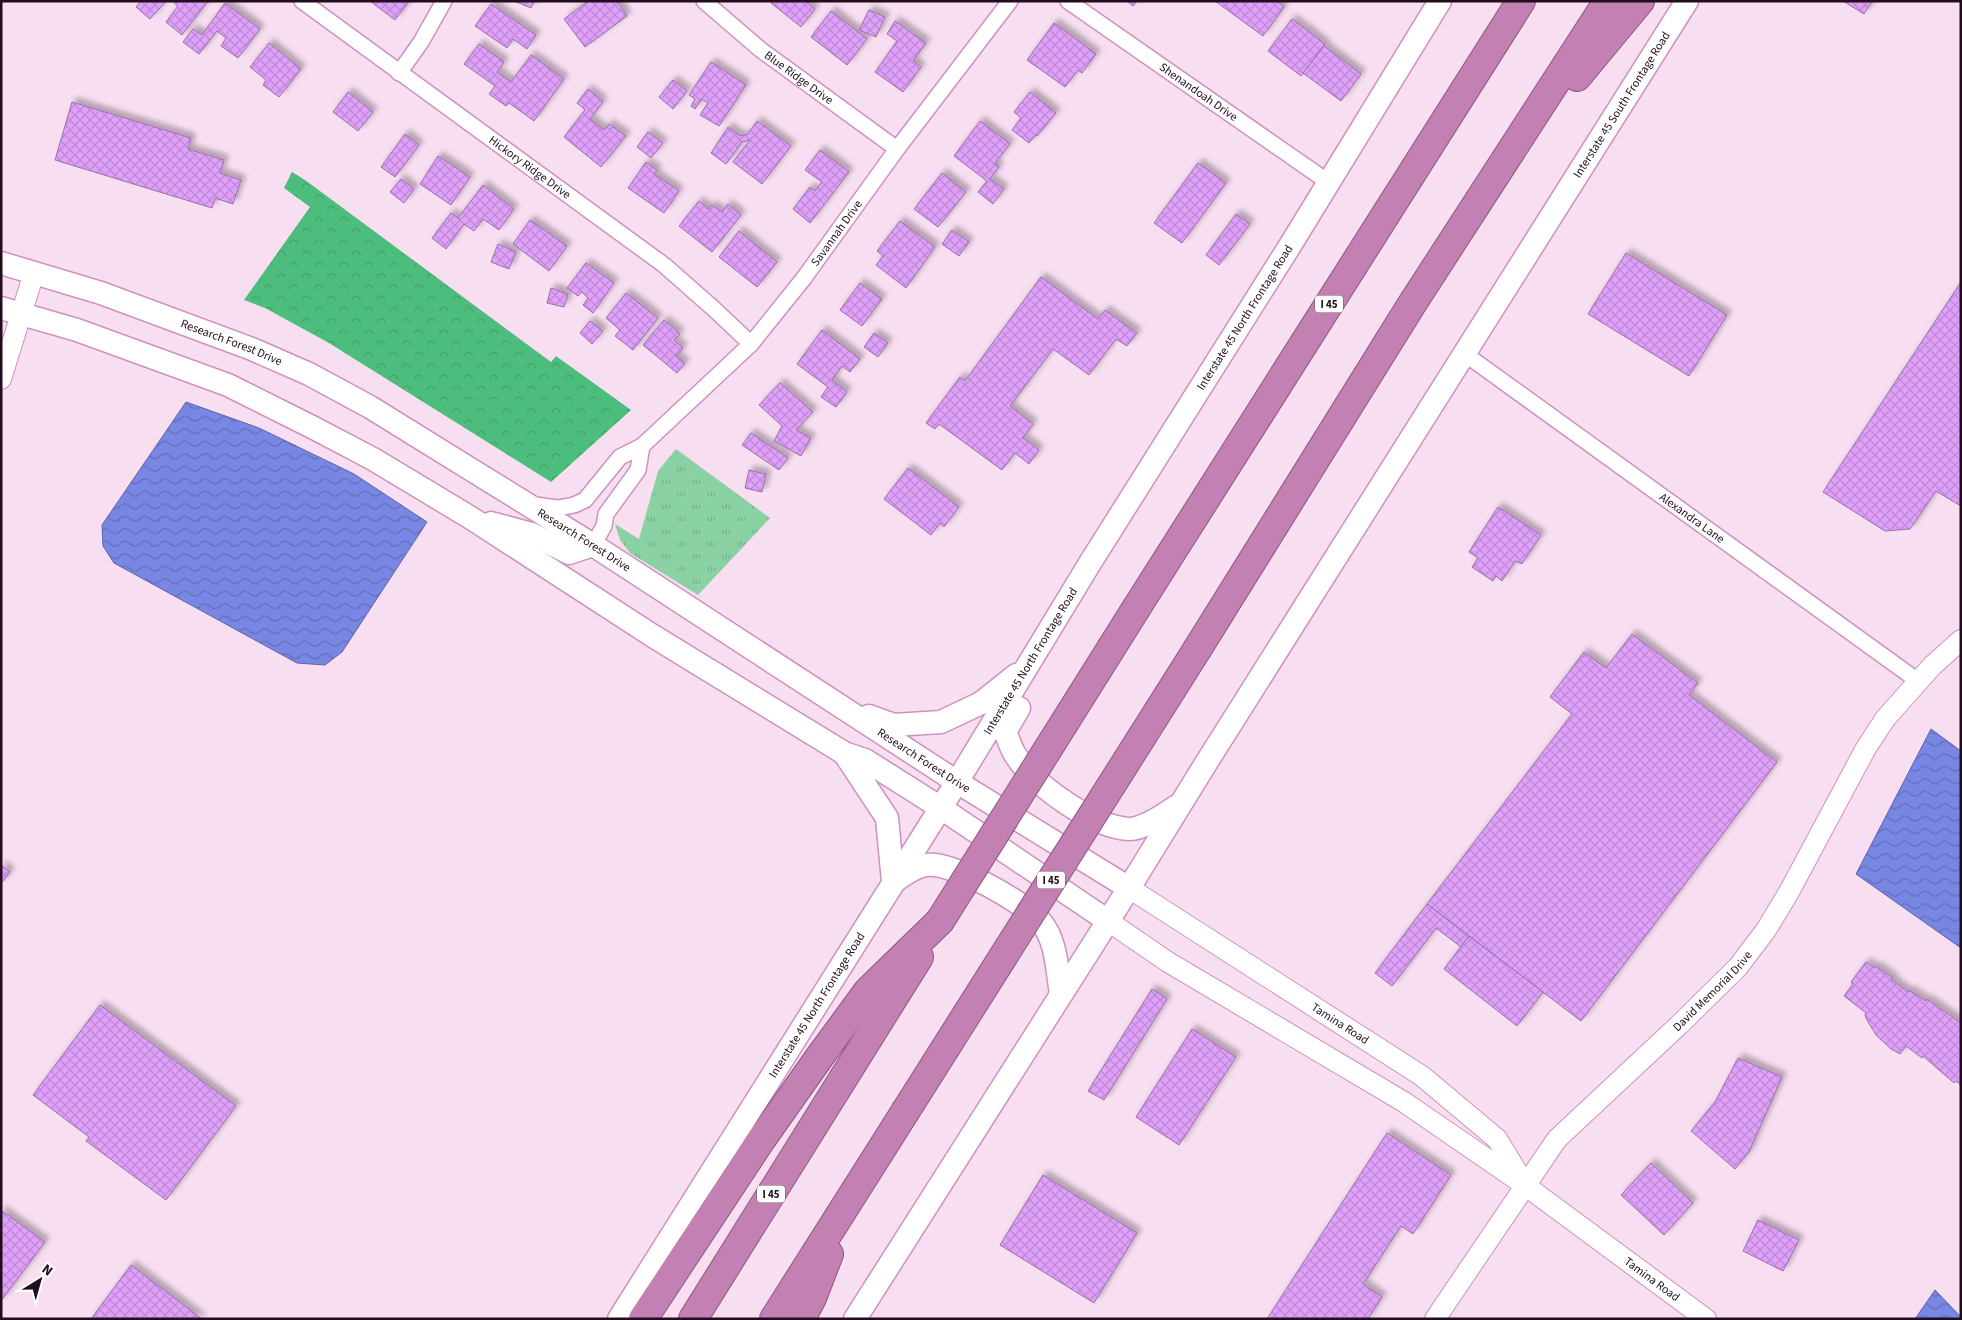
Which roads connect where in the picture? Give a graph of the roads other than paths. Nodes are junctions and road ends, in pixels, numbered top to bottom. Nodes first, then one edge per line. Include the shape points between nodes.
1 (302, 1) edge
2 (444, 1) edge
3 (704, 1) edge
4 (1010, 1) edge
5 (1068, 1) edge
6 (1440, 1) edge
7 (1520, 1) edge
8 (1608, 1) edge
9 (1640, 1) edge
10 (1687, 1) edge
11 (399, 73) junction
12 (1532, 119) junction
13 (897, 149) junction
14 (1328, 182) junction
15 (1, 264) edge
16 (34, 273) junction
17 (12, 311) edge
18 (751, 344) junction
19 (1465, 354) junction
20 (1, 379) edge
21 (642, 446) junction
22 (526, 503) junction
23 (471, 518) junction
24 (593, 545) junction
25 (1961, 640) edge
26 (1031, 663) junction
27 (1918, 681) junction
28 (841, 706) junction
29 (844, 753) junction
30 (957, 782) junction
31 (1182, 802) junction
32 (941, 808) junction
33 (893, 882) junction
34 (1129, 888) junction
35 (940, 921) junction
36 (1108, 921) junction
37 (1061, 994) junction
38 (1526, 1186) junction
39 (852, 1196) junction
40 (619, 1319) edge
41 (643, 1319) edge
42 (693, 1319) edge
43 (774, 1319) edge
44 (801, 1319) edge
45 (855, 1319) edge
46 (1435, 1319) edge
47 (1706, 1319) edge

1 - 11 street, Hickory Ridge Drive
2 - 11 street
3 - 13 street, Blue Ridge Drive via 761,50
4 - 13 street, Savannah Drive
5 - 14 street, Shenandoah Drive
6 - 14 main road, Interstate 45 North Frontage Road
7 - 35 highway, I 45, bridge
8 - 12 highway, I 45
9 - 12 highway via 1575,80
10 - 19 main road, Interstate 45 South Frontage Road
11 - 18 street, Hickory Ridge Drive via 664,265
12 - 39 highway, I 45, bridge via 1412,304
13 - 18 street, Savannah Drive via 804,278
14 - 26 main road, Interstate 45 North Frontage Road
15 - 16 main road, Research Forest Drive
16 - 17 street
16 - 22 main road, Research Forest Drive via 101,293 252,348 309,374 370,407
17 - 20 street
17 - 23 main road via 77,330 228,385 373,459
18 - 21 street, Savannah Drive
19 - 27 street, Alexandra Lane
19 - 31 main road
21 - 22 street, Savannah Drive via 620,457 585,500 558,508
21 - 24 street via 638,470 606,514 604,526
22 - 24 main road, Research Forest Drive
23 - 24 main road via 532,534 570,553
23 - 29 main road via 652,636
24 - 28 main road, Research Forest Drive
25 - 27 street, David Memorial Drive
26 - 28 main road via 981,703 941,722 894,725
26 - 30 main road, Interstate 45 North Frontage Road
26 - 31 main road via 1037,679 1005,732 1015,755 1044,789 1079,811 1105,823 1130,829 1154,821
27 - 38 street, David Memorial Drive via 1885,719 1866,748 1789,892 1738,967 1557,1139
28 - 30 main road, Research Forest Drive
29 - 32 main road via 866,760
29 - 33 main road via 887,818
30 - 32 main road, Interstate 45 North Frontage Road
30 - 34 main road, Research Forest Drive
31 - 34 main road
32 - 33 main road, Interstate 45 North Frontage Road
32 - 36 main road
33 - 37 main road via 914,869 928,865 956,870 980,880 1023,908 1041,922 1052,943
33 - 40 main road, Interstate 45 North Frontage Road
34 - 36 main road
34 - 38 street, Tamina Road via 1422,1076 1497,1139
35 - 41 highway via 868,992 761,1140
35 - 42 highway, I 45
36 - 37 main road
36 - 38 street, Tamina Road via 1168,962 1404,1102
37 - 45 main road
38 - 46 street, David Memorial Drive
38 - 47 street, Tamina Road
39 - 43 highway, I 45
39 - 44 highway

